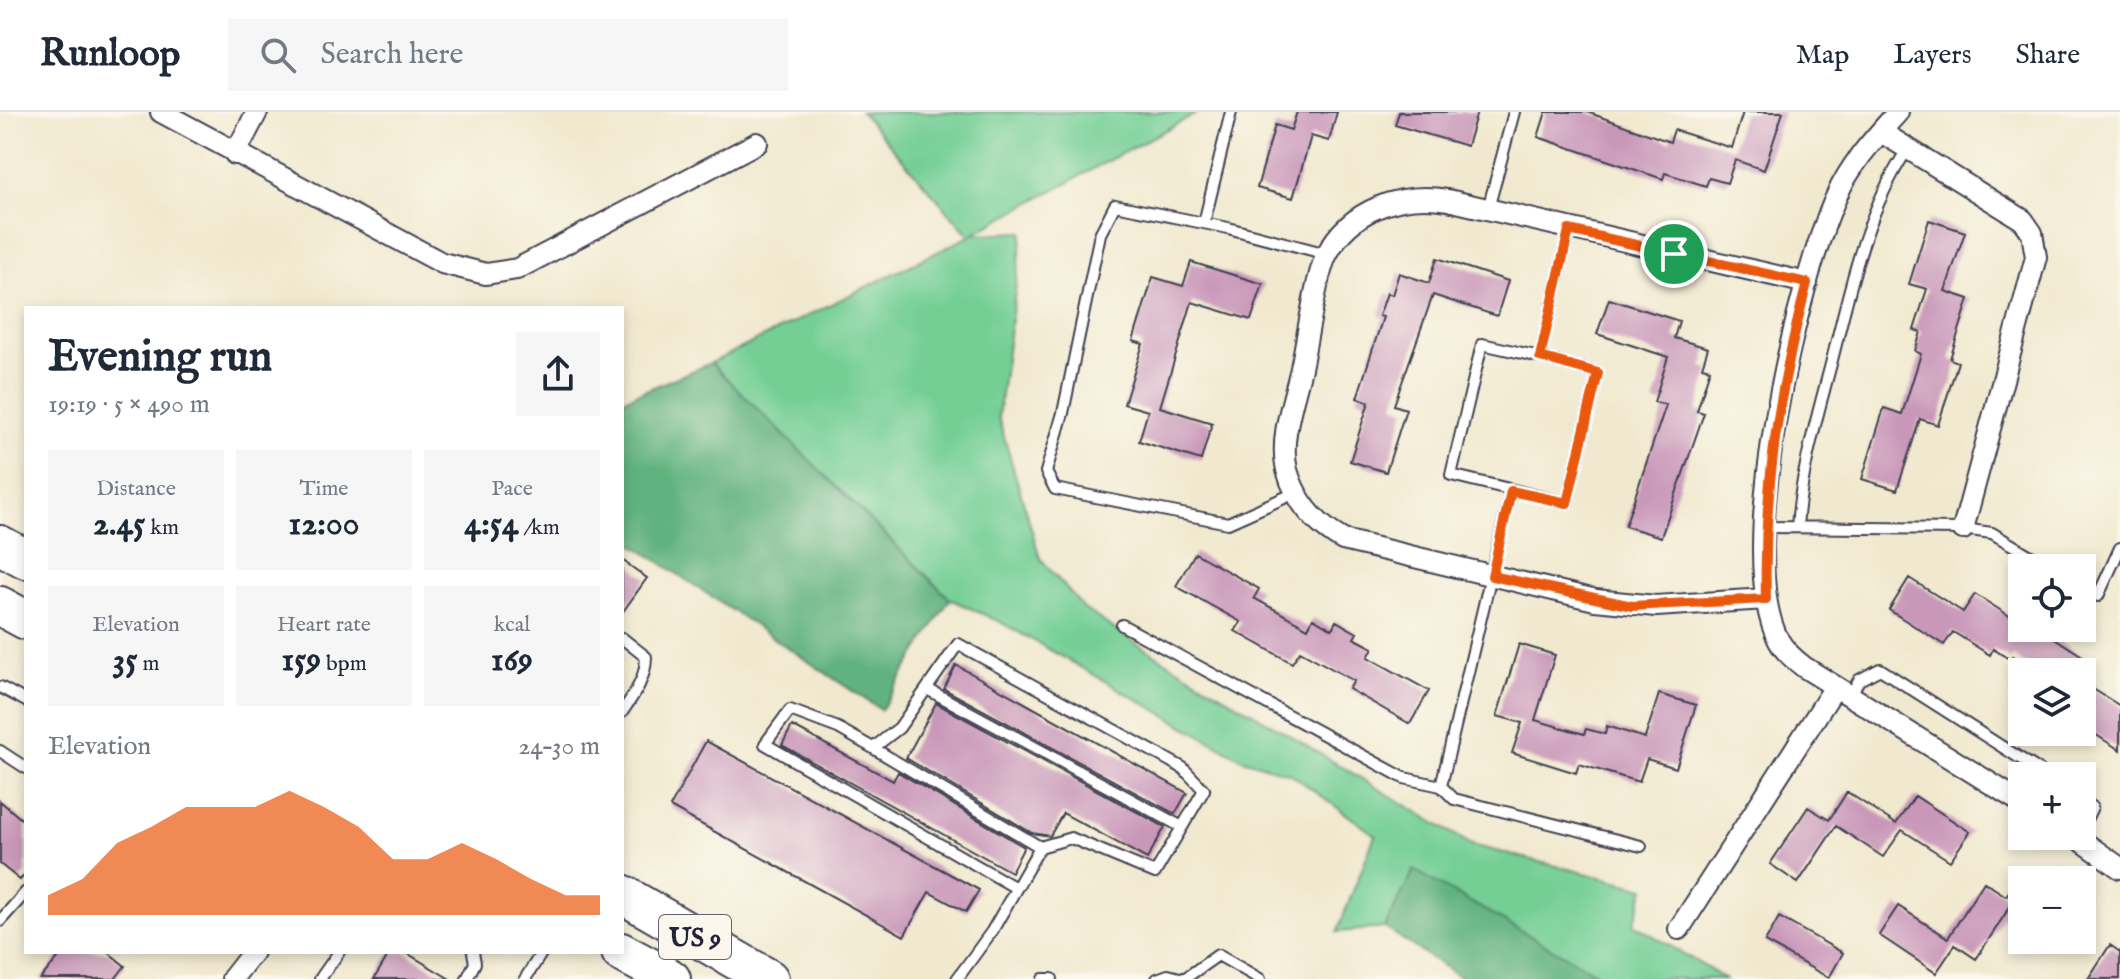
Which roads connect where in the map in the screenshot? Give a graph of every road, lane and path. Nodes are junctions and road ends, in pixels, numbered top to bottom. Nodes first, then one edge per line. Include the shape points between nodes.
1 (161, 112) edge
2 (257, 112) edge
3 (1231, 112) edge
4 (1514, 112) edge
5 (1898, 112) edge
6 (1881, 132) junction
7 (757, 143) dead end
8 (1907, 150) junction
9 (235, 154) junction
10 (1487, 211) junction
11 (1204, 223) junction
12 (1569, 230) junction
13 (1327, 254) junction
14 (1807, 283) junction
15 (1540, 357) junction
16 (1511, 491) junction
17 (1295, 493) junction
18 (1766, 527) junction
19 (1797, 527) junction
20 (1963, 529) junction
21 (0, 545) edge
22 (2120, 548) edge
23 (2027, 554) edge
24 (24, 558) edge
25 (1492, 576) junction
26 (2096, 595) edge
27 (1766, 599) junction
28 (1122, 625) dead end
29 (624, 640) edge
30 (0, 687) edge
31 (927, 689) junction
32 (1842, 691) junction
33 (24, 700) edge
34 (624, 709) edge
35 (873, 748) junction
36 (0, 751) edge
37 (2026, 762) edge
38 (24, 767) edge
39 (1441, 786) junction
40 (2008, 794) edge
41 (1182, 827) junction
42 (1641, 846) dead end
43 (1040, 847) junction
44 (2096, 849) edge
45 (2120, 868) edge
46 (1016, 888) junction
47 (24, 894) edge
48 (624, 895) edge
49 (0, 921) edge
50 (1679, 929) dead end
51 (251, 954) edge
52 (338, 954) edge
53 (473, 954) edge
54 (541, 954) edge
55 (624, 954) edge
56 (657, 976) edge
57 (1180, 978) edge
58 (232, 979) edge
59 (320, 979) edge
60 (467, 979) edge
61 (525, 979) edge
62 (769, 979) edge
63 (957, 979) edge
64 (1043, 979) edge
65 (1052, 979) edge
66 (1157, 979) edge
67 (1260, 979) edge

1 - 9 street
2 - 9 street
3 - 11 lane
4 - 10 lane
5 - 6 street
6 - 8 street
6 - 14 street via 1838,192
7 - 9 street via 530,263 486,274 442,263
8 - 19 lane via 1888,178 1866,230 1805,463
8 - 20 street via 2023,220 2032,233 2036,257
10 - 12 street
10 - 13 street via 1432,197 1396,200 1359,218
11 - 13 lane
11 - 17 lane via 1115,205 1100,234 1046,472 1055,489 1228,523
12 - 14 street
12 - 15 lane
13 - 17 street via 1286,434 1286,467
14 - 18 street via 1776,412
15 - 16 lane via 1598,373 1567,503
15 - 16 lane via 1482,344 1451,475
16 - 25 lane
17 - 25 street via 1313,518 1343,540
18 - 19 lane
18 - 27 street
19 - 20 lane
20 - 23 lane via 1992,533
21 - 24 highway
22 - 26 lane
25 - 27 street via 1632,606
25 - 39 lane
27 - 32 street via 1785,649
28 - 39 lane via 1404,778
29 - 34 lane via 646,657 646,669
30 - 33 lane
31 - 35 lane via 899,728
31 - 41 lane
31 - 41 lane via 958,644 1183,768 1204,790
32 - 37 lane via 1880,669
32 - 40 street
32 - 50 street
35 - 43 lane
35 - 46 lane via 790,710 765,744
36 - 38 lane
39 - 42 lane via 1454,799
41 - 43 lane via 1155,873 1071,838
43 - 46 lane
44 - 45 street
46 - 63 lane
47 - 49 lane
48 - 62 highway, US 9
51 - 58 street
52 - 59 lane
53 - 60 lane
54 - 61 lane
55 - 56 highway, US 9
57 - 66 lane
57 - 67 lane via 1218,955
64 - 65 lane

